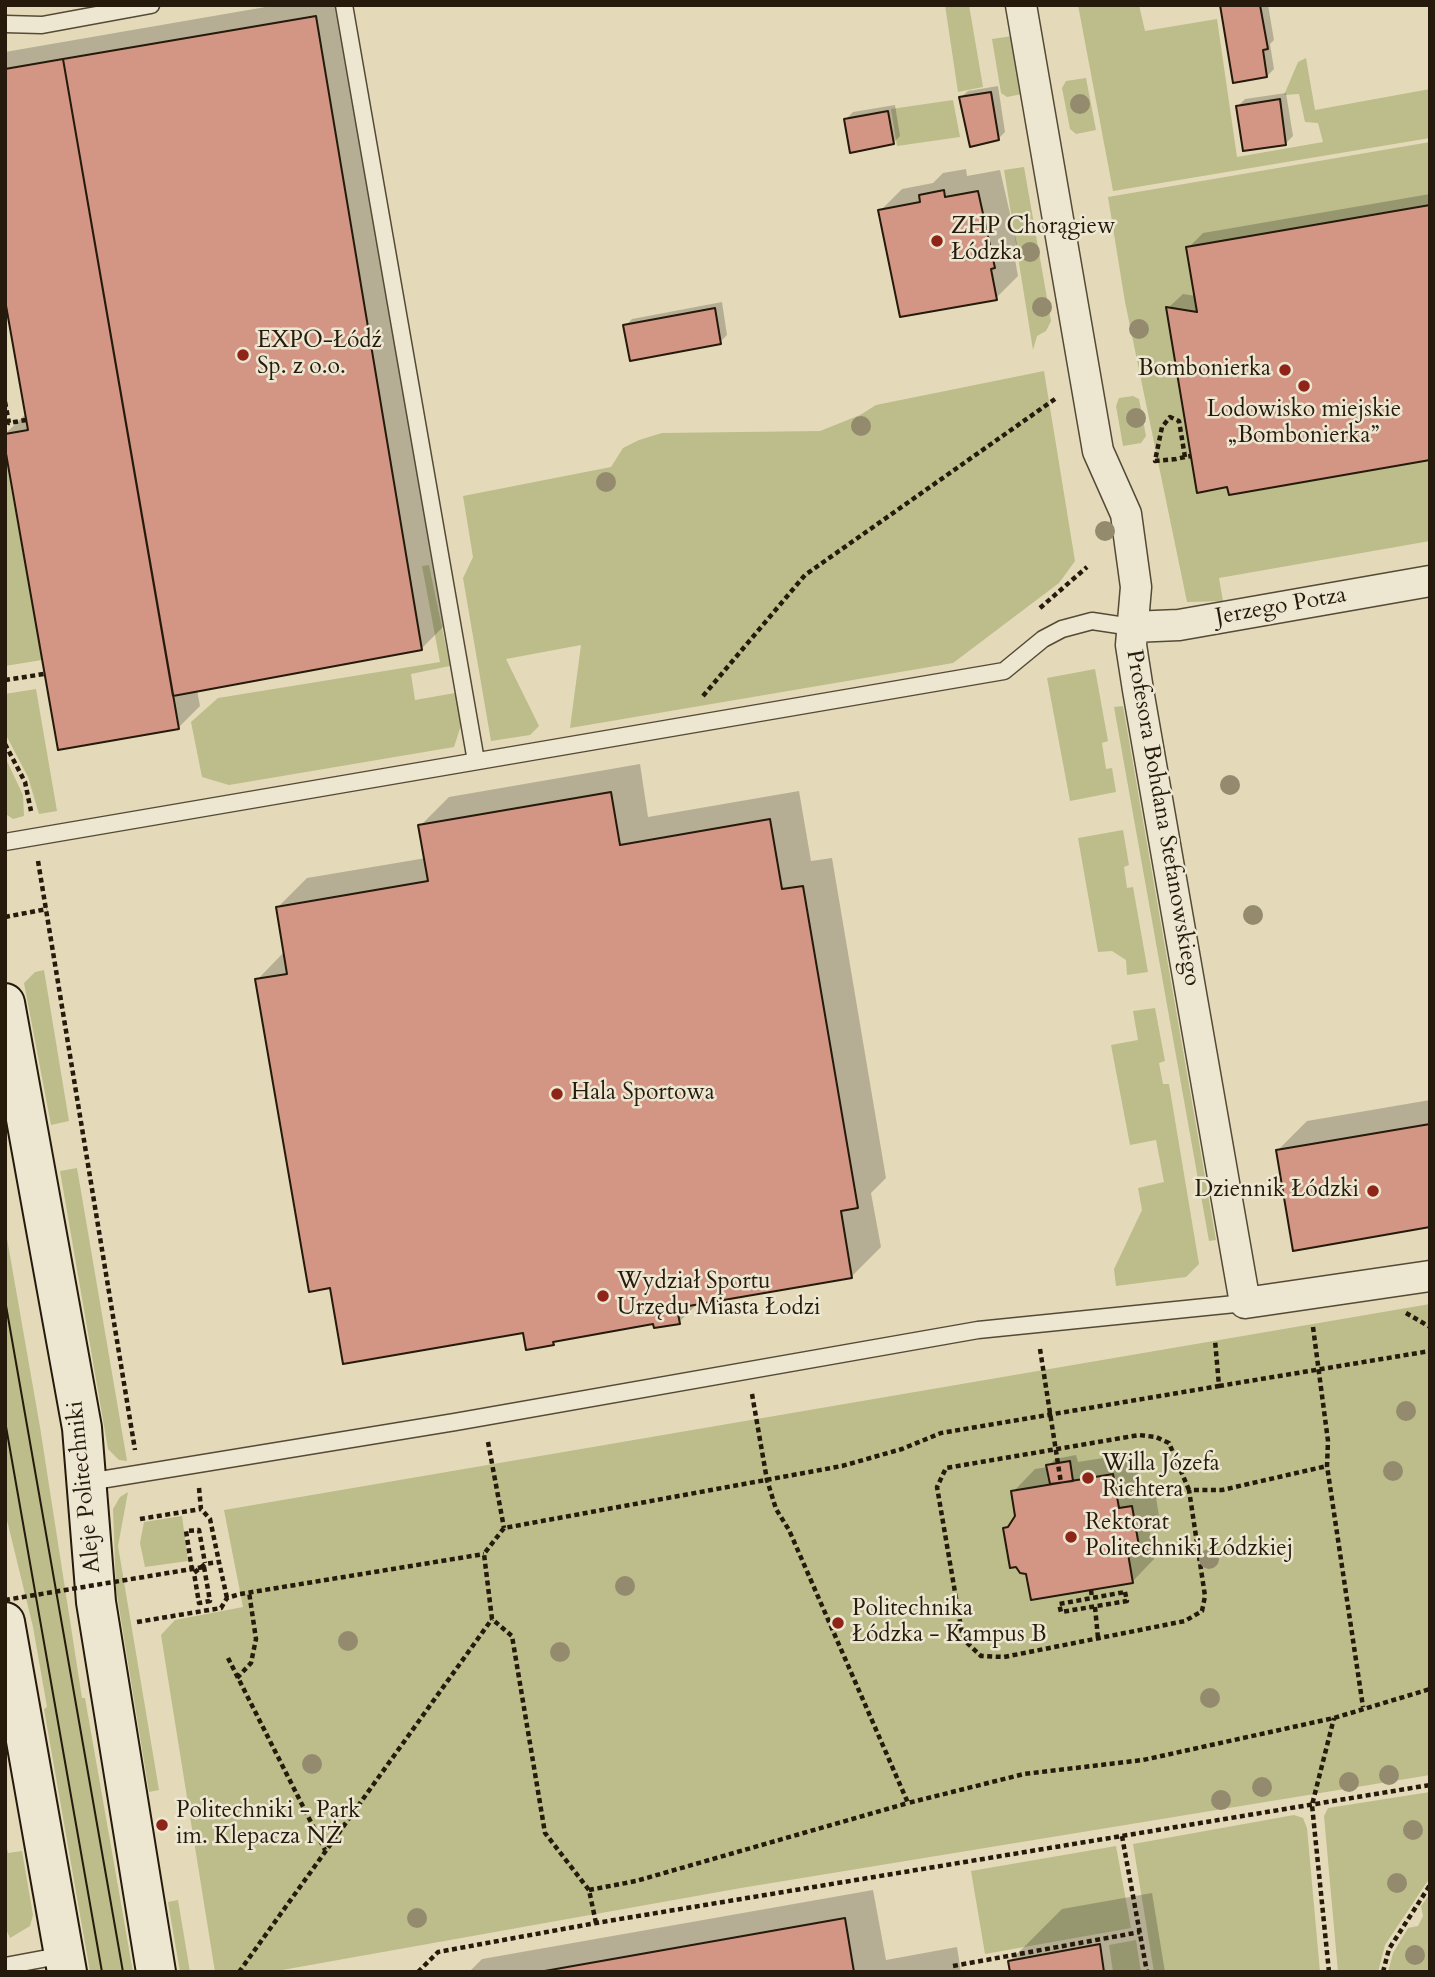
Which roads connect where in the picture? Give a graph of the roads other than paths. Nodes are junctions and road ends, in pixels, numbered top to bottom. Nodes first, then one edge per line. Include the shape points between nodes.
1 (151, 5) edge
2 (344, 5) edge
3 (1021, 5) edge
4 (5, 24) edge
5 (1430, 582) edge
6 (1132, 627) junction
7 (476, 761) junction
8 (5, 842) edge
9 (5, 1003) edge
10 (10, 1051) edge
11 (1430, 1276) edge
12 (1245, 1303) junction
13 (88, 1482) junction
14 (5, 1622) edge
15 (66, 1963) edge
16 (5, 1966) edge
17 (156, 1972) edge

1 - 4 lane via 42,25
2 - 7 lane
3 - 6 street, Profesora Bohdana Stefanowskiego via 1098,452 1126,514 1136,587
5 - 6 street, Jerzego Potza via 1179,625
6 - 7 lane via 1092,621 1062,629 1004,671
6 - 12 street, Profesora Bohdana Stefanowskiego via 1140,703
7 - 8 lane
9 - 10 main road, Aleje Politechniki
10 - 13 main road, Aleje Politechniki via 82,1428
11 - 12 street
12 - 13 lane via 978,1330
13 - 17 main road, Aleje Politechniki via 96,1602
14 - 15 main road
15 - 16 lane

